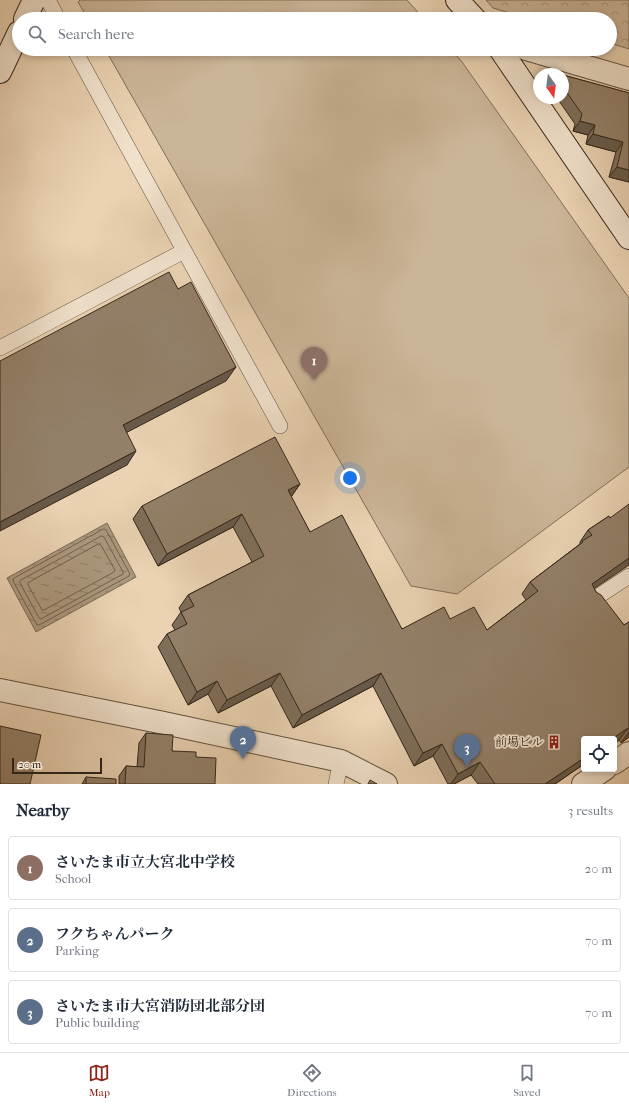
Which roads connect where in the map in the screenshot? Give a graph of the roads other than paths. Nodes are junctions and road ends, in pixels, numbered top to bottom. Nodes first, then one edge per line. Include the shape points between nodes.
1 (34, 0) edge
2 (48, 0) edge
3 (457, 0) edge
4 (28, 12) edge
5 (54, 12) edge
6 (468, 12) edge
7 (12, 47) edge
8 (78, 56) edge
9 (505, 56) edge
10 (550, 56) edge
11 (0, 72) edge
12 (629, 79) edge
13 (629, 238) edge
14 (184, 251) junction
15 (0, 348) edge
16 (280, 426) dead end
17 (629, 576) edge
18 (594, 599) edge
19 (0, 690) edge
20 (629, 753) edge
21 (341, 761) junction
22 (617, 761) edge
23 (601, 772) edge
24 (336, 784) edge
25 (386, 784) edge
26 (583, 784) edge

1 - 4 street
2 - 5 lane
3 - 6 street
7 - 11 street
8 - 14 lane
9 - 13 street
10 - 12 street
14 - 15 lane
14 - 16 lane
17 - 18 lane
19 - 21 street
20 - 22 street
21 - 24 lane
21 - 25 street
23 - 26 street

